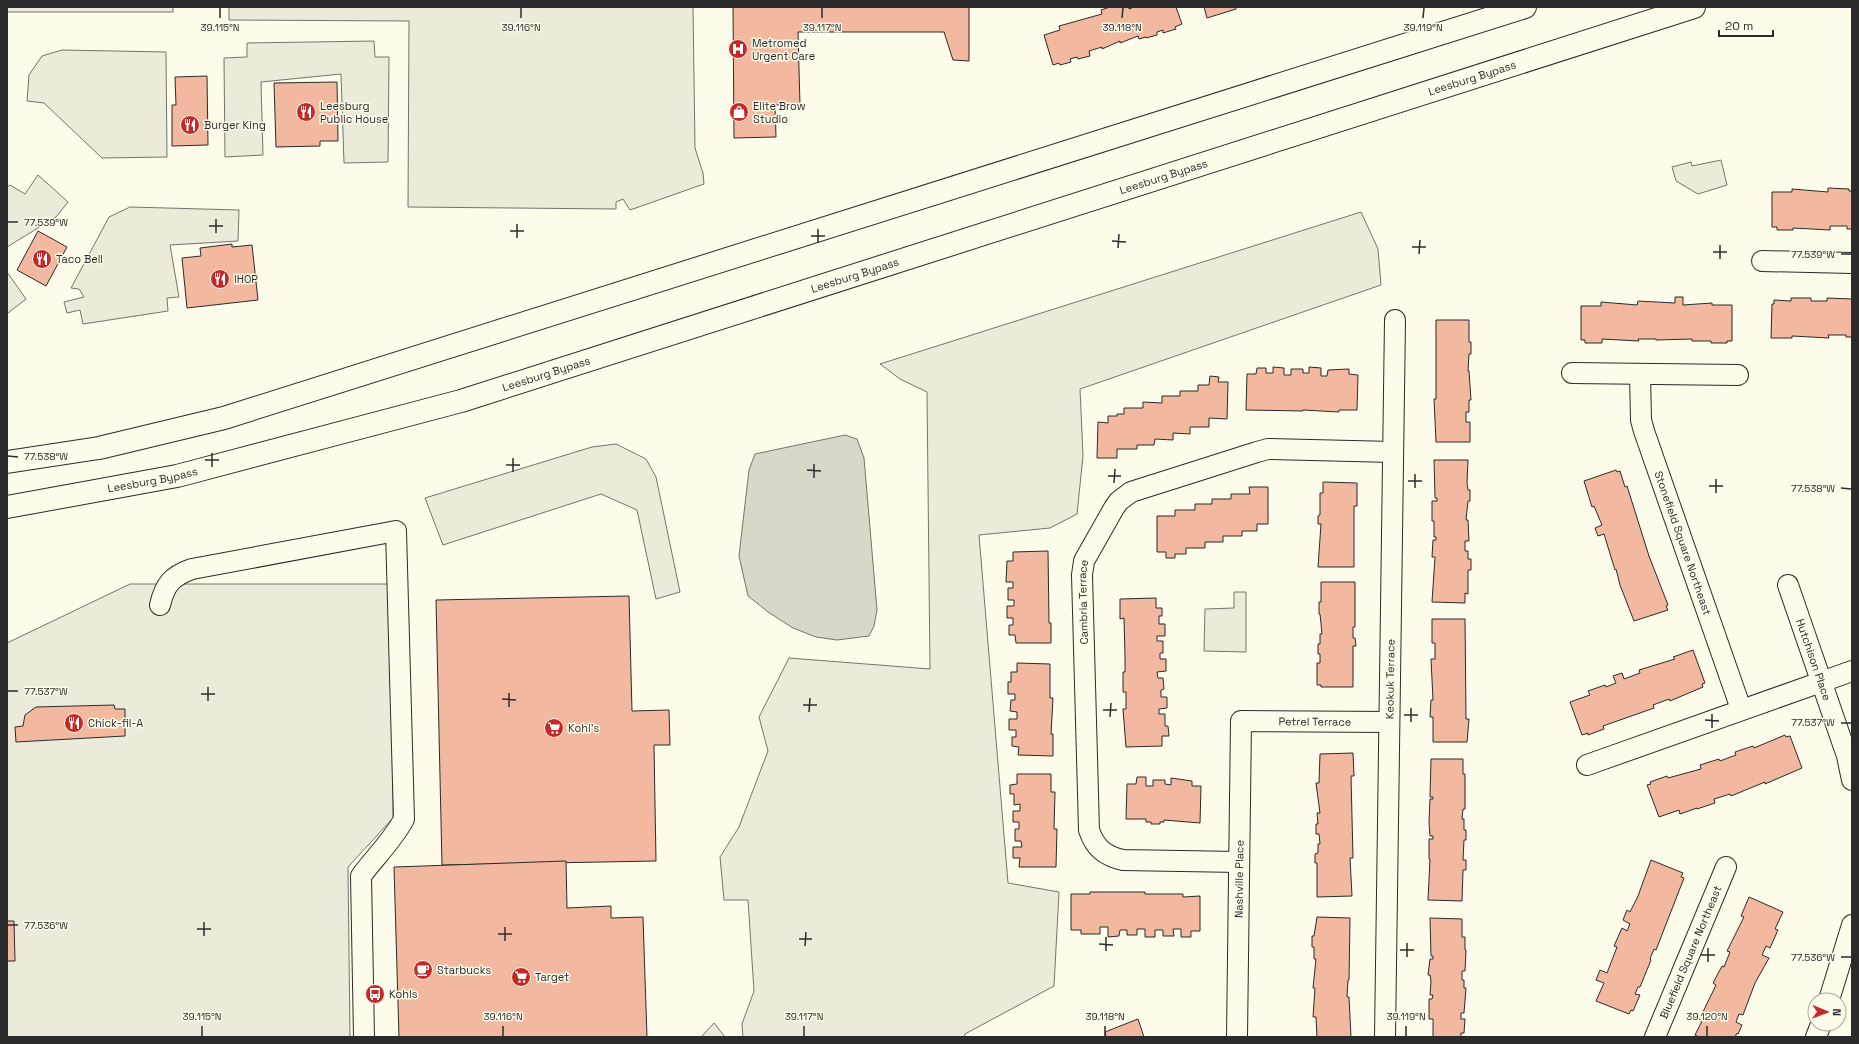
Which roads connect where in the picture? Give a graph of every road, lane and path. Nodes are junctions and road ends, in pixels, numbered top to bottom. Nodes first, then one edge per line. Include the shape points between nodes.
1 (1525, 7) edge
2 (1694, 7) edge
3 (1762, 261) dead end
4 (1852, 263) edge
5 (1395, 320) dead end
6 (1572, 373) dead end
7 (1640, 374) junction
8 (1738, 375) dead end
9 (1393, 452) junction
10 (7, 462) edge
11 (7, 506) edge
12 (1788, 585) dead end
13 (160, 605) dead end
14 (1852, 671) edge
15 (1821, 682) junction
16 (1741, 709) junction
17 (1241, 721) joint
18 (1389, 722) junction
19 (1587, 765) dead end
20 (1852, 780) edge
21 (1239, 862) junction
22 (1726, 867) dead end
23 (1852, 924) edge
24 (1831, 992) edge
25 (364, 1037) edge
26 (1237, 1037) edge
27 (1385, 1037) edge
28 (1656, 1037) edge

1 - 10 highway via 224,418 99,448
2 - 11 highway, Leesburg Bypass via 461,401 178,476
3 - 4 street
5 - 9 street, Keokuk Terrace
6 - 7 street
7 - 8 street
7 - 16 street, Stonefield Square Northeast via 1641,420 1644,431
9 - 18 street, Keokuk Terrace
9 - 21 street, Cambria Terrace via 1268,449 1131,492 1114,508 1084,561 1082,575 1089,830 1093,842 1111,858 1123,860
12 - 15 street, Hutchison Place
13 - 25 street via 163,591 176,575 192,569 396,531 404,819 397,832 361,876
14 - 15 street
15 - 16 street
15 - 20 street, Hutchison Place
16 - 19 street
17 - 18 street, Petrel Terrace
17 - 21 street, Nashville Place
18 - 27 street, Keokuk Terrace
21 - 26 street, Nashville Place
22 - 28 street, Bluefield Square Northeast
23 - 24 street

